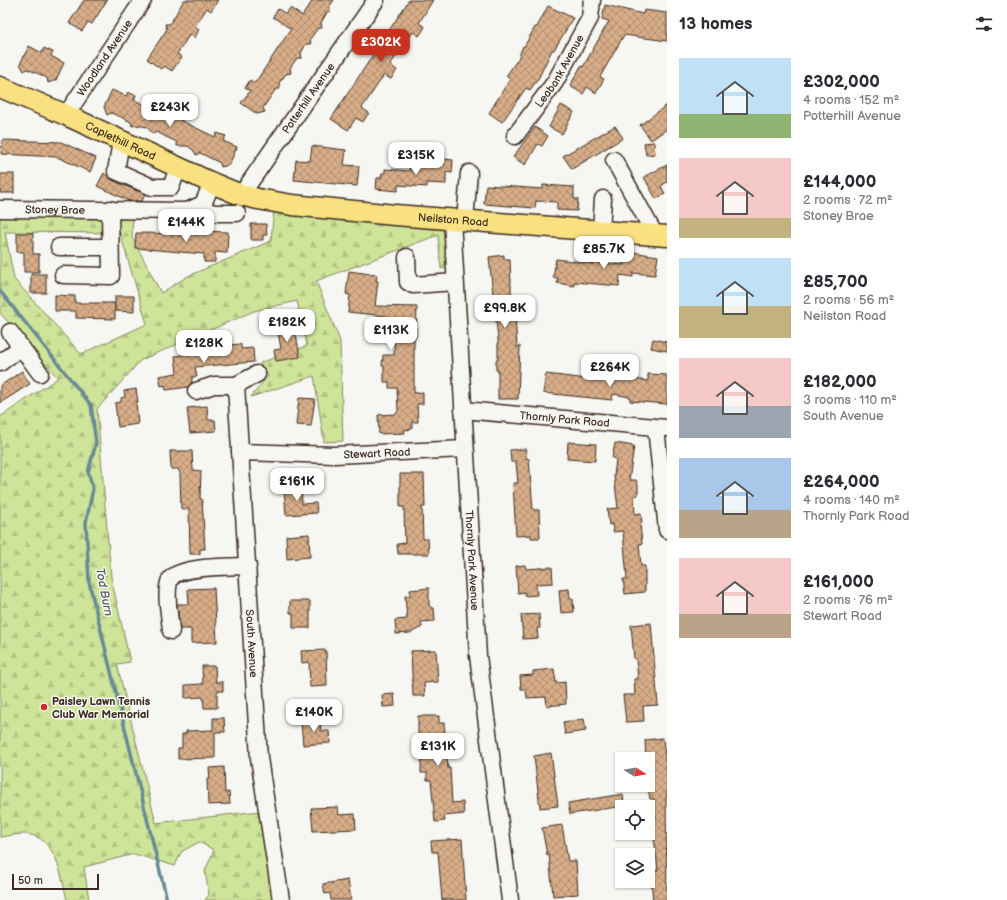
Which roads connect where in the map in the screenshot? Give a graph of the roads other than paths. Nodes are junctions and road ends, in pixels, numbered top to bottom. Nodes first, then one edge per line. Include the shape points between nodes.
1 (143, 0) edge
2 (376, 0) edge
3 (592, 0) edge
4 (0, 87) edge
5 (66, 115) junction
6 (515, 136) dead end
7 (121, 141) junction
8 (614, 160) dead end
9 (178, 168) junction
10 (469, 173) dead end
11 (212, 183) junction
12 (604, 199) dead end
13 (239, 204) junction
14 (195, 208) junction
15 (0, 209) edge
16 (110, 209) junction
17 (458, 220) junction
18 (601, 231) junction
19 (661, 236) edge
20 (59, 247) dead end
21 (110, 247) junction
22 (407, 257) dead end
23 (63, 275) dead end
24 (455, 282) junction
25 (10, 332) dead end
26 (21, 347) junction
27 (0, 363) edge
28 (40, 372) dead end
29 (257, 374) dead end
30 (236, 385) junction
31 (196, 391) dead end
32 (463, 410) junction
33 (661, 428) edge
34 (465, 449) junction
35 (240, 452) junction
36 (667, 530) edge
37 (248, 566) junction
38 (171, 631) dead end
39 (281, 900) edge
40 (510, 900) edge

1 - 5 street, Woodland Avenue
2 - 13 street, Potterhill Avenue
3 - 6 street, Leabank Avenue via 590,18 555,82
4 - 5 main road, Caplethill Road
5 - 7 main road, Caplethill Road
7 - 9 main road, Caplethill Road
7 - 9 street via 116,171 152,187 171,187
8 - 19 street
9 - 11 main road, Caplethill Road
10 - 17 street, Thornly Park Avenue
11 - 13 main road, Caplethill Road
11 - 14 street via 203,204
12 - 18 street
13 - 14 street via 215,213
13 - 17 main road, Neilston Road via 292,205
14 - 16 street, Stoney Brae via 187,211
15 - 16 street, Stoney Brae
16 - 21 street
17 - 18 main road, Neilston Road
17 - 24 street, Thornly Park Avenue
18 - 19 main road, Neilston Road
20 - 21 street
21 - 23 street via 111,276
22 - 24 street via 408,282 413,285
24 - 32 street, Thornly Park Avenue
25 - 26 street
26 - 27 street
26 - 28 street
29 - 30 street
30 - 31 street via 214,385
30 - 35 street, South Avenue
32 - 33 street, Thornly Park Road
32 - 34 street, Thornly Park Avenue
33 - 36 street
34 - 35 street, Stewart Road via 334,455
34 - 40 street, Thornly Park Avenue via 478,656
35 - 37 street, South Avenue
37 - 38 street via 190,570 175,574 169,580 168,590
37 - 39 street, South Avenue via 259,758

